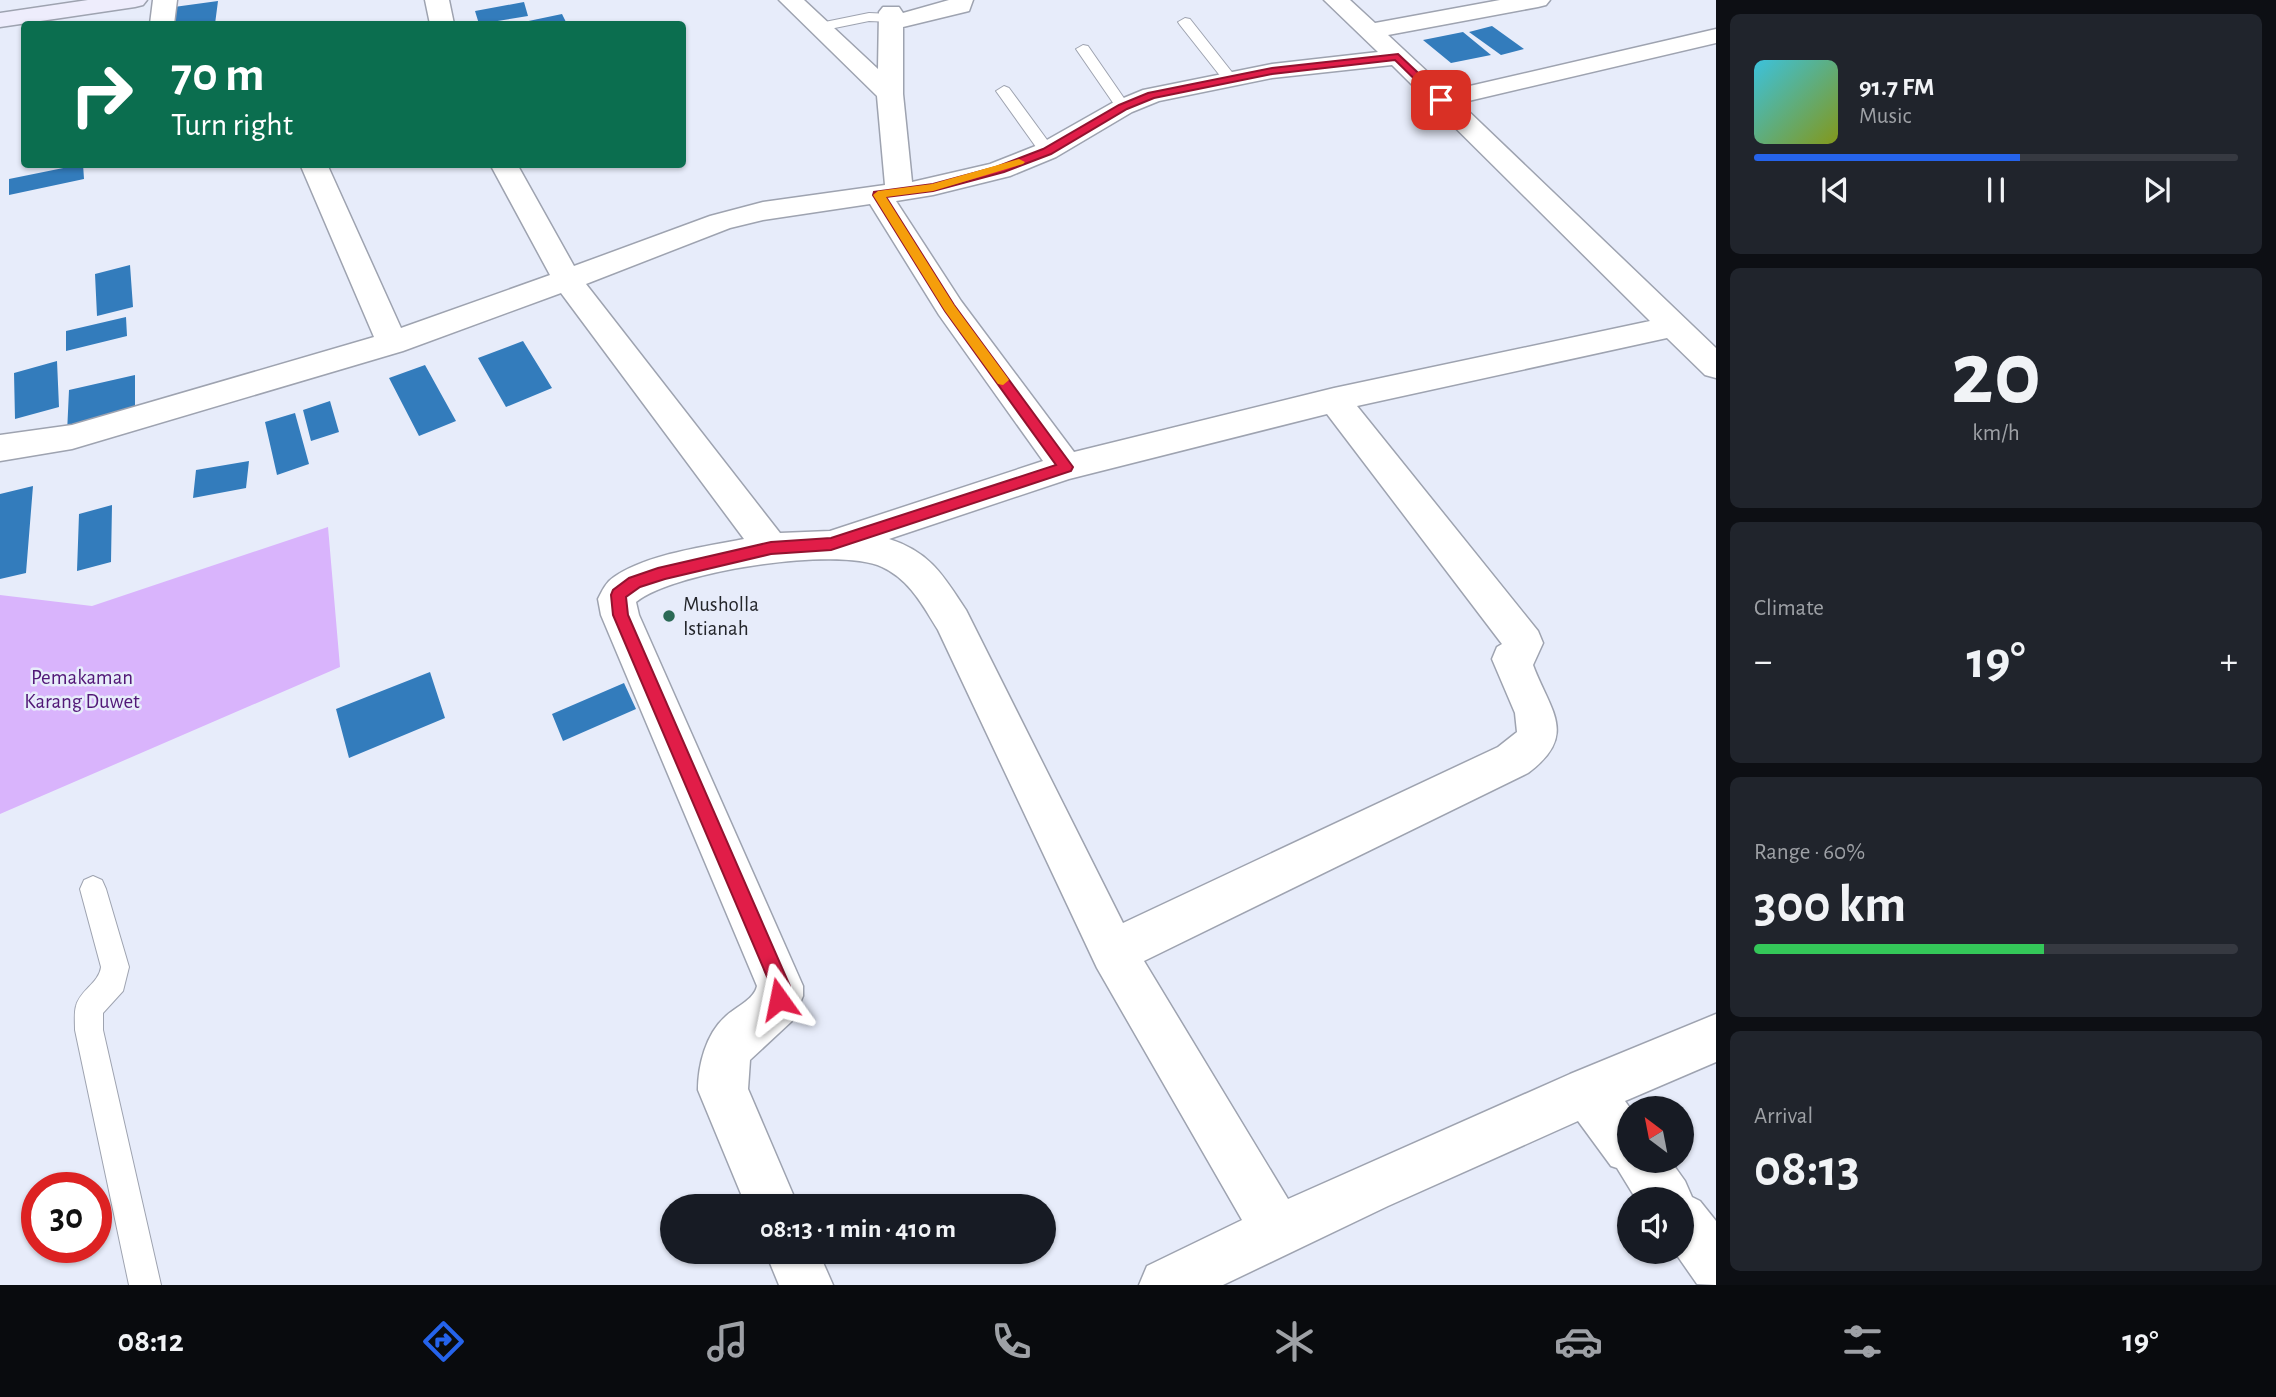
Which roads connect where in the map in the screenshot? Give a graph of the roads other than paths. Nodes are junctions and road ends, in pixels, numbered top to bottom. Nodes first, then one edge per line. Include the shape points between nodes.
1 (135, 0) edge
2 (165, 0) edge
3 (437, 0) edge
4 (791, 0) edge
5 (961, 0) edge
6 (1336, 0) edge
7 (1538, 0) edge
8 (891, 17) junction
9 (0, 20) edge
10 (162, 21) edge
11 (441, 21) edge
12 (1185, 22) dead end
13 (820, 27) junction
14 (1371, 31) junction
15 (1716, 36) edge
16 (1083, 48) dead end
17 (1398, 57) junction
18 (1230, 79) junction
19 (1003, 91) dead end
20 (890, 94) junction
21 (1441, 100) junction
22 (1123, 107) junction
23 (1047, 151) junction
24 (315, 168) edge
25 (505, 168) edge
26 (889, 194) junction
27 (566, 280) junction
28 (1674, 326) junction
29 (392, 343) junction
30 (1716, 367) edge
31 (1334, 400) junction
32 (0, 448) edge
33 (1066, 467) junction
34 (831, 544) junction
35 (771, 548) junction
36 (93, 889) dead end
37 (1112, 952) junction
38 (1716, 1038) edge
39 (1587, 1091) junction
40 (1617, 1131) edge
41 (767, 1194) edge
42 (1276, 1230) junction
43 (1694, 1235) edge
44 (797, 1264) edge
45 (1716, 1265) edge
46 (145, 1285) edge
47 (806, 1285) edge
48 (1166, 1285) edge

1 - 9 street
2 - 10 street
3 - 11 street
4 - 13 street
5 - 8 street via 961,6
6 - 14 street
7 - 14 street
8 - 13 lane
8 - 20 street
12 - 18 lane
13 - 20 street
14 - 17 street
15 - 21 street
16 - 22 lane
17 - 18 street
17 - 21 street
18 - 22 street via 1152,95
19 - 23 lane
20 - 26 street
21 - 28 street
22 - 23 street
23 - 26 street via 970,178
24 - 29 street
25 - 27 street
26 - 27 street via 763,211 720,222
26 - 33 street via 950,308
27 - 29 street
27 - 35 street
28 - 30 street
28 - 31 street
29 - 32 street via 72,436
31 - 33 street
31 - 37 street via 1524,643 1511,659 1535,708 1537,737 1513,760
33 - 34 street
34 - 35 street
34 - 37 street via 883,550 921,574 953,621
35 - 41 street via 648,578 625,588 617,599 780,986 773,1009 734,1041 722,1073 723,1090
36 - 46 lane via 115,967 113,981 89,1008 89,1030
37 - 42 street
38 - 39 street
39 - 40 street
39 - 42 street
42 - 48 street
43 - 45 street
44 - 47 street

